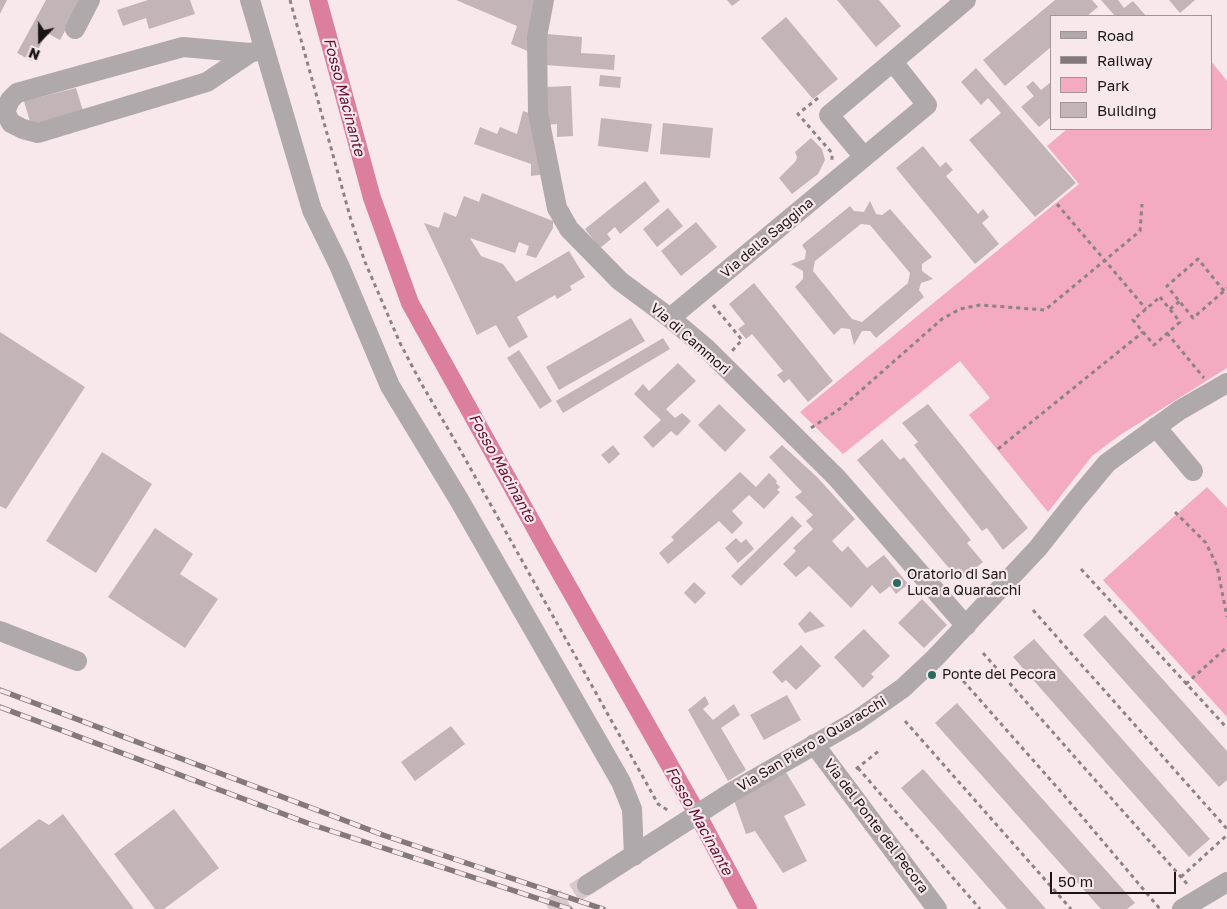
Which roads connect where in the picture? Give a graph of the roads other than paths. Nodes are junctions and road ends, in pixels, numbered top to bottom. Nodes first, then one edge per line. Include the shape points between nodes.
1 (90, 0) edge
2 (250, 0) edge
3 (544, 0) edge
4 (966, 0) edge
5 (75, 29) dead end
6 (257, 51) junction
7 (893, 62) junction
8 (864, 158) junction
9 (670, 318) junction
10 (1218, 384) edge
11 (1156, 427) junction
12 (1194, 471) dead end
13 (966, 626) junction
14 (0, 631) edge
15 (77, 661) dead end
16 (814, 744) junction
17 (646, 848) junction
18 (1227, 882) edge
19 (587, 885) tunnel mouth
20 (937, 909) edge
21 (1182, 909) edge

1 - 5 street
2 - 6 street
3 - 9 street, Via di Cammori via 537,37 537,102 559,213 569,230 620,281
4 - 7 street
6 - 6 street via 207,82 38,133 11,123 5,112 17,93 183,47
6 - 17 street via 312,210 339,264 390,386 621,782
7 - 8 street, Via della Saggina via 928,104
7 - 8 street via 829,115
8 - 9 street, Via della Saggina
9 - 13 street, Via di Cammori via 706,349 837,478
10 - 11 street, Via San Piero a Quaracchi
11 - 12 street
11 - 13 street, Via San Piero a Quaracchi via 1097,474 1038,548
13 - 16 street, Via San Piero a Quaracchi via 902,688 856,721
14 - 15 street
16 - 17 street, Via San Piero a Quaracchi
16 - 20 street, Via del Ponte del Pecora
17 - 19 street, Via San Piero a Quaracchi
18 - 21 street

